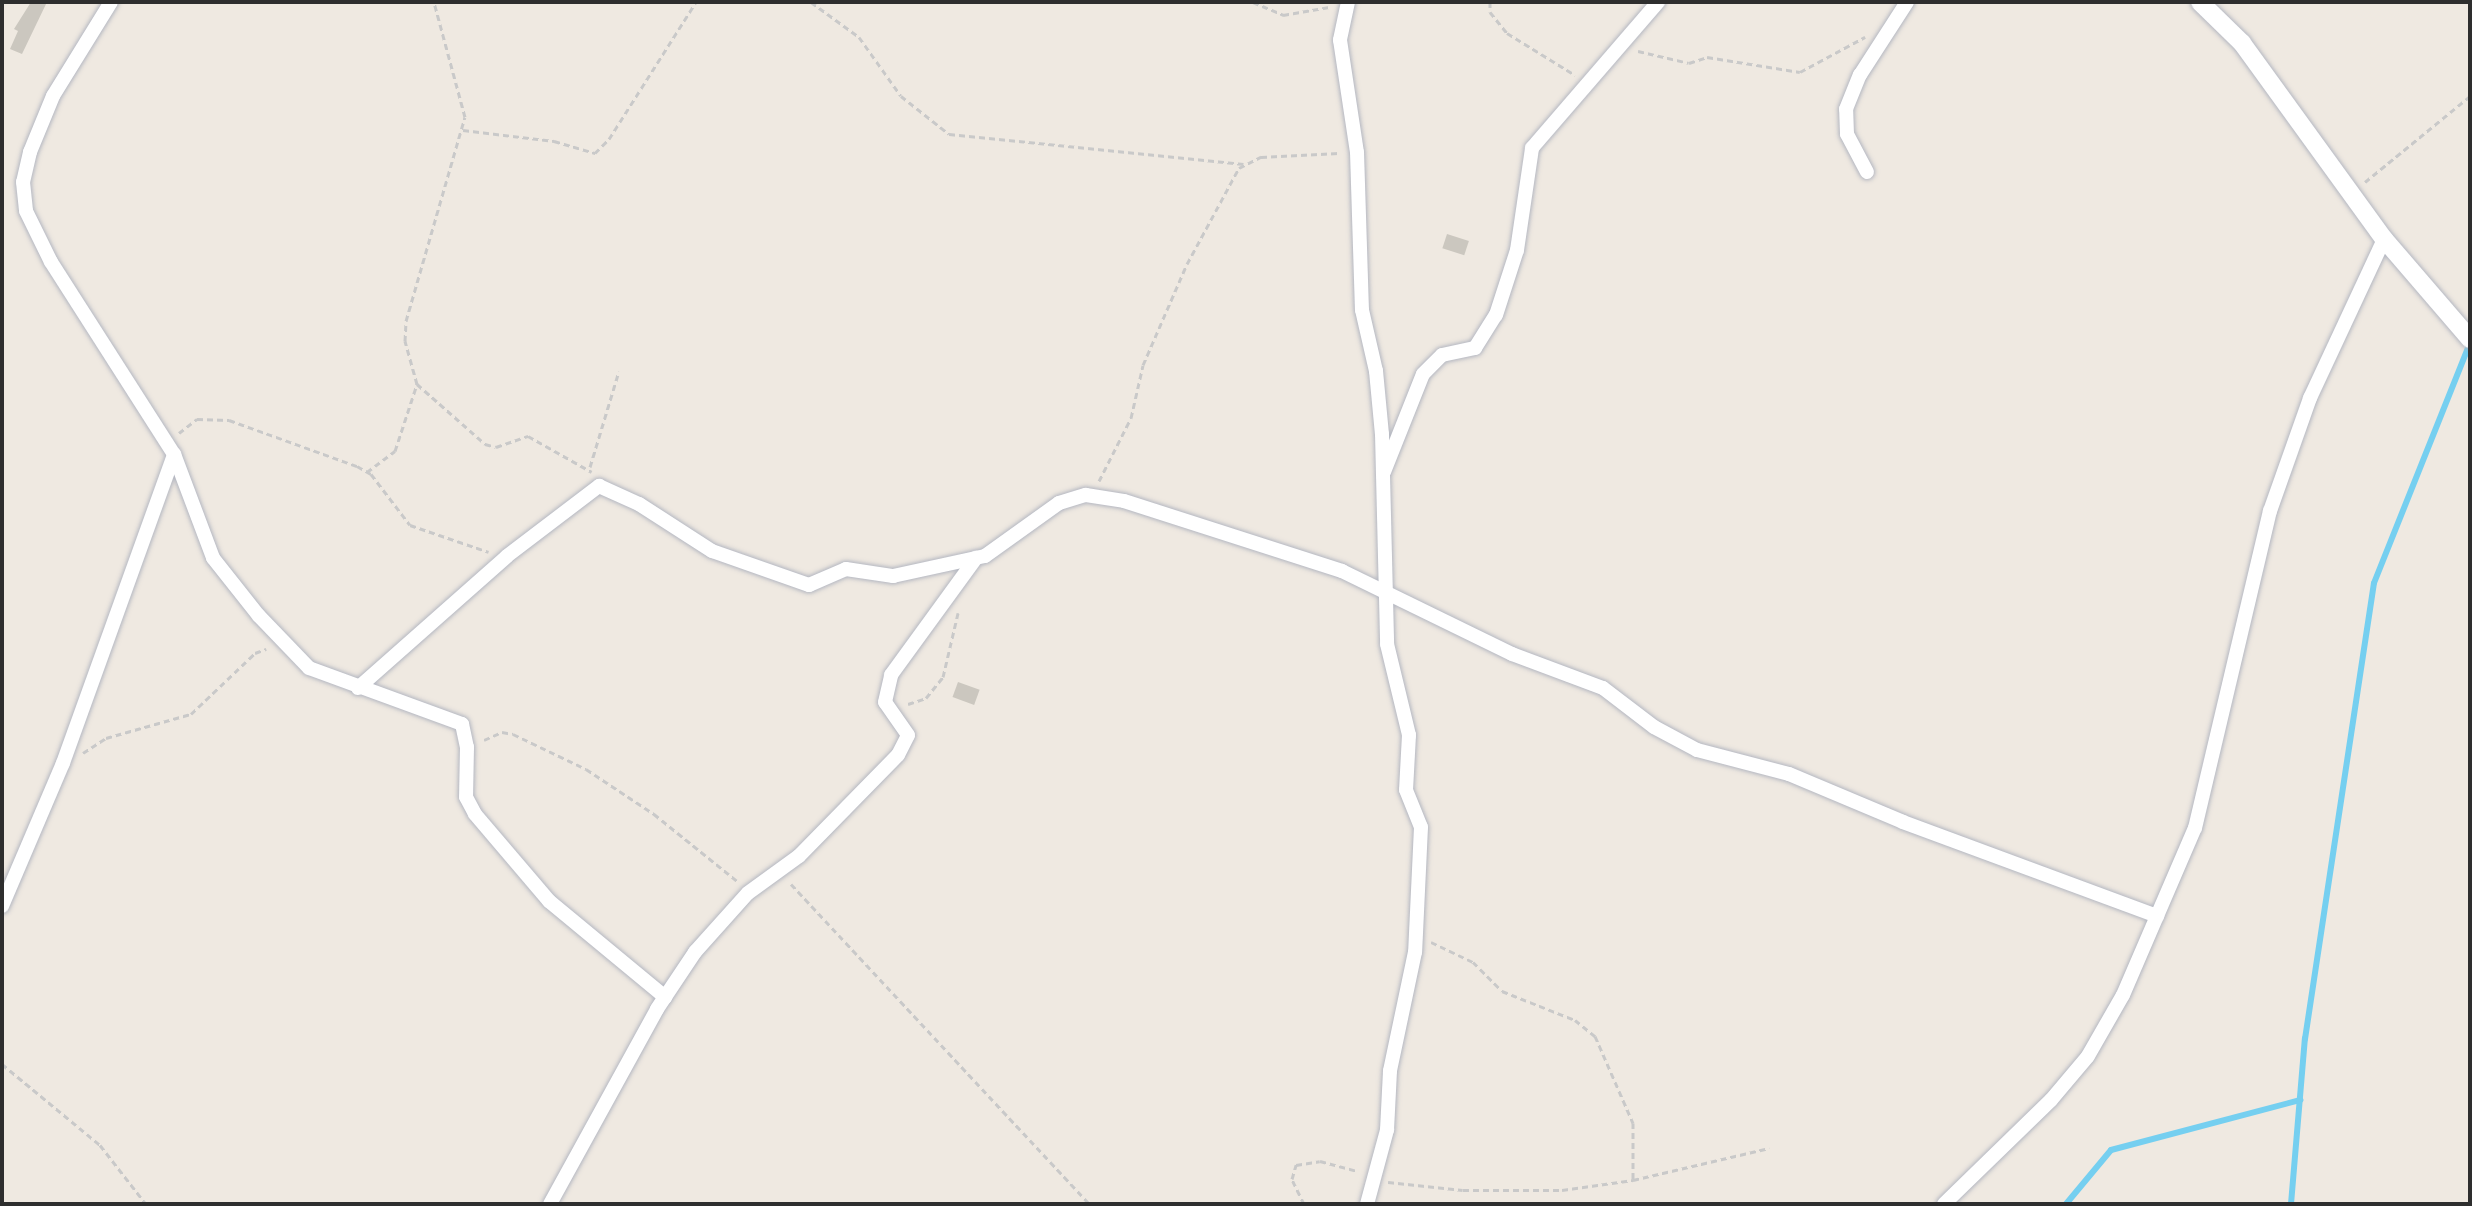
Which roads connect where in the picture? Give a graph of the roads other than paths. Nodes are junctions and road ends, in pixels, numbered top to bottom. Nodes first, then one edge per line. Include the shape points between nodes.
1 (111, 2) edge
2 (1658, 2) edge
3 (1907, 2) edge
4 (2200, 2) edge
5 (1341, 4) edge
6 (1867, 172) dead end
7 (2384, 239) junction
8 (2470, 339) edge
9 (172, 450) junction
10 (1383, 474) junction
11 (976, 558) junction
12 (1384, 588) junction
13 (358, 688) junction
14 (2, 906) edge
15 (2157, 916) junction
16 (665, 997) junction
17 (550, 1204) edge
18 (1367, 1204) edge
19 (1944, 1204) edge

1 - 9 street via 53,96 30,152 24,197 51,262
2 - 10 street via 1592,85 1532,148 1517,250 1496,315 1475,348 1442,355 1423,374
3 - 6 street via 1846,109 1847,134
4 - 7 street via 2242,43
5 - 10 street via 1340,40 1357,152 1360,283 1376,371
7 - 8 street
7 - 15 street via 2310,398 2270,511 2195,828
9 - 13 street via 213,558 297,656 320,675
9 - 14 street via 63,763
10 - 12 street
11 - 12 street via 1007,543 1059,503 1086,495 1124,501
11 - 13 street via 882,577 846,569 801,585 712,551 639,504 599,486 503,559
11 - 16 street via 899,659 886,688 888,707 908,735 898,755 780,872 748,893 695,952
12 - 15 street via 1512,654 1617,695 1654,727 1697,750 1789,774
12 - 18 street via 1387,644 1409,735 1406,790 1421,827 1415,952 1390,1071 1387,1130
13 - 16 street via 462,724 466,797 487,831 549,901
15 - 19 street via 2123,995 2088,1056 2002,1153
16 - 17 street

